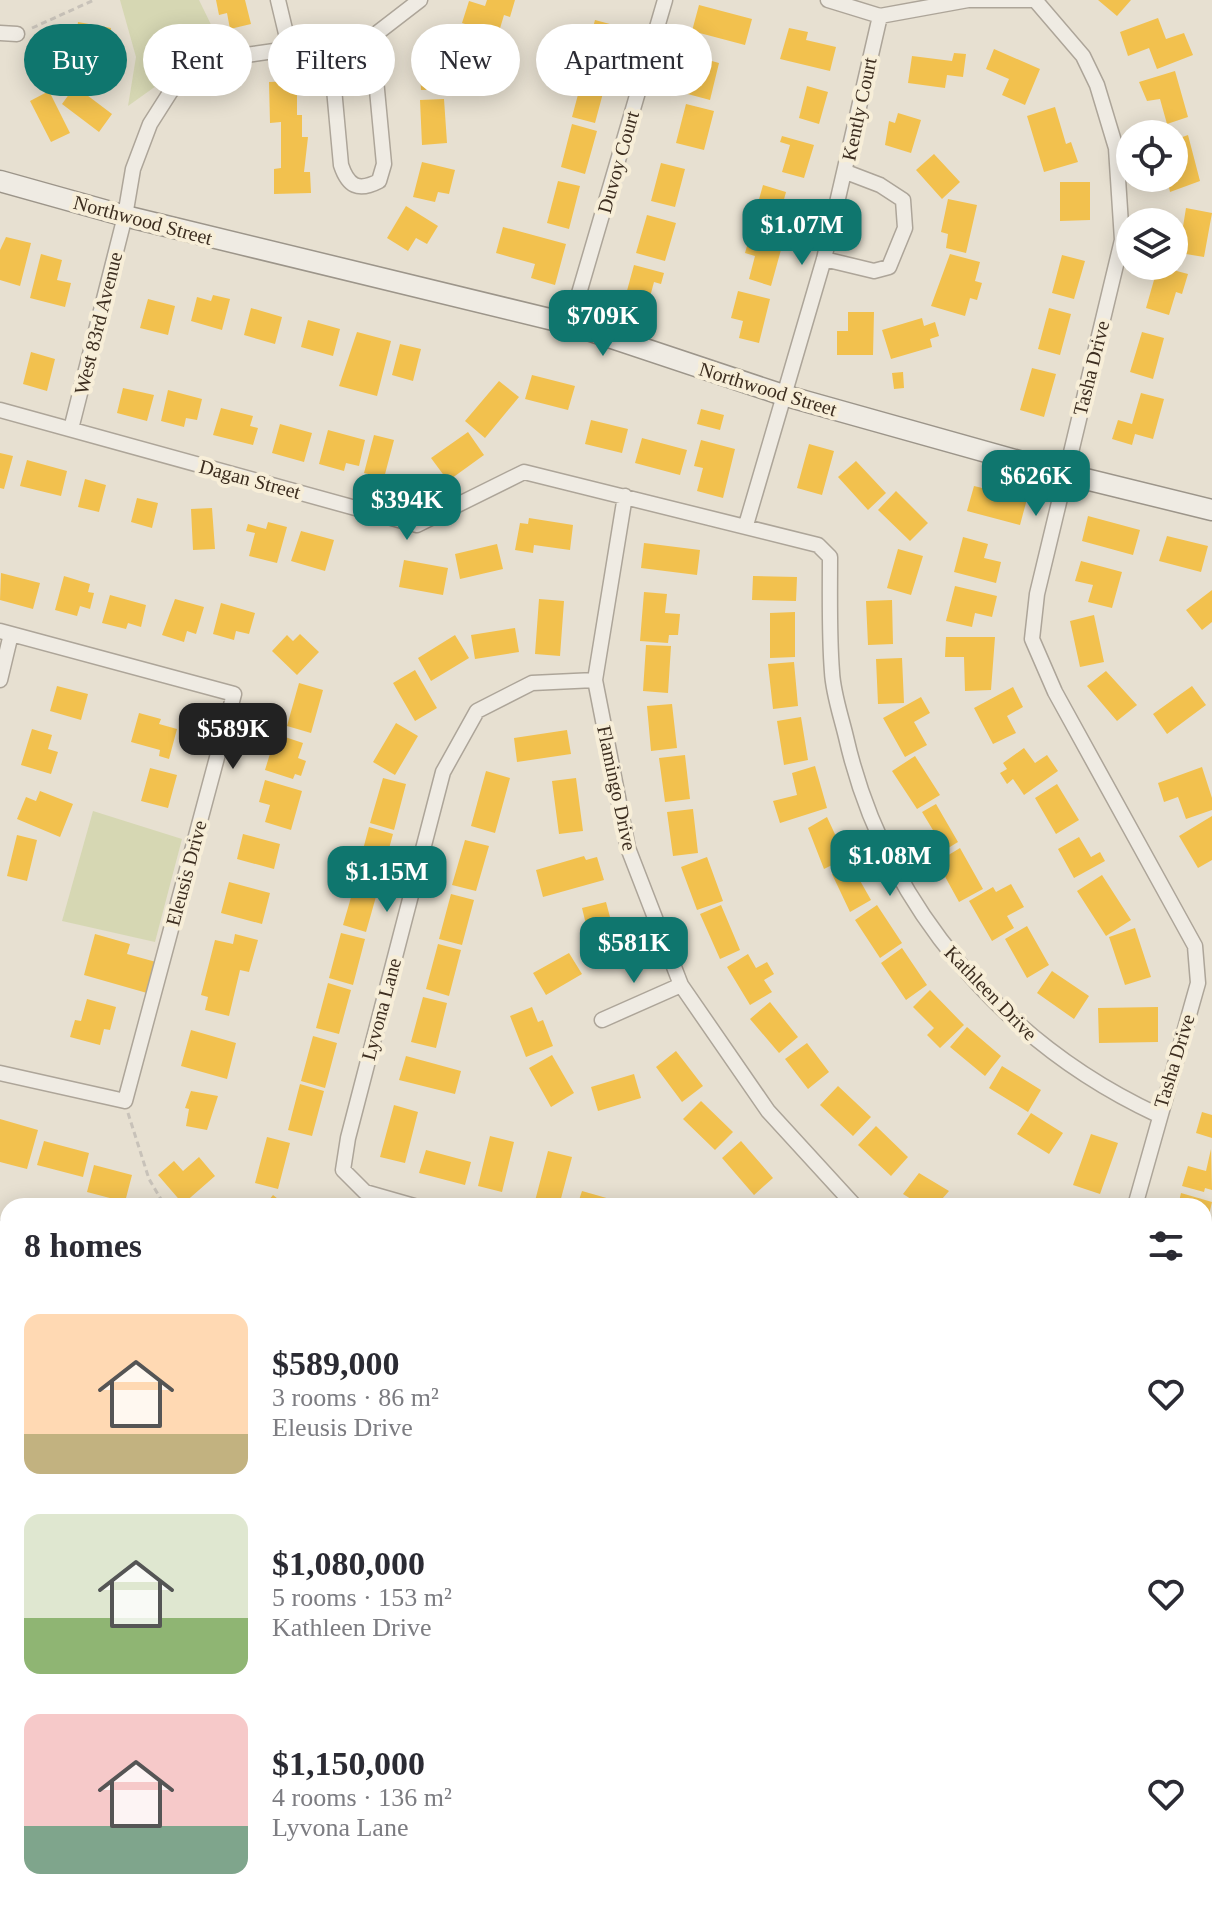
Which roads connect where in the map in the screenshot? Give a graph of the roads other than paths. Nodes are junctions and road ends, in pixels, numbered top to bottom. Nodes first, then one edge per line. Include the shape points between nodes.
1 (278, 0) edge
2 (420, 0) edge
3 (665, 0) edge
4 (828, 0) edge
5 (880, 16) junction
6 (284, 24) edge
7 (389, 24) edge
8 (0, 33) edge
9 (17, 34) road end
10 (268, 50) edge
11 (335, 96) edge
12 (378, 96) edge
13 (846, 172) junction
14 (0, 181) edge
15 (125, 216) junction
16 (824, 259) junction
17 (570, 324) junction
18 (783, 395) junction
19 (0, 410) edge
20 (71, 429) junction
21 (1065, 474) junction
22 (625, 496) junction
23 (1212, 510) edge
24 (746, 525) junction
25 (818, 545) joint
26 (6, 633) edge
27 (0, 680) edge
28 (595, 680) junction
29 (681, 985) junction
30 (602, 1020) dead end
31 (0, 1073) edge
32 (1158, 1115) junction
33 (386, 1198) edge
34 (848, 1198) edge
35 (1137, 1198) edge

1 - 6 street
2 - 7 street
3 - 17 street, Duvoy Court
4 - 5 street, Tasha Drive
5 - 13 street, Kently Court
5 - 21 street, Tasha Drive via 968,0 1035,0 1083,56 1097,85 1116,148 1122,240
8 - 9 street
10 - 15 street, West 83rd Avenue via 194,71 171,91 150,124 133,169
11 - 12 street via 346,180 366,187 379,181 384,164
13 - 16 street, Kently Court
13 - 16 street via 903,200 905,228 889,267 874,271
14 - 15 street, Northwood Street
15 - 17 street, Northwood Street
15 - 20 street, West 83rd Avenue
16 - 18 street, Kently Court
17 - 18 street, Northwood Street
18 - 21 street, Northwood Street
18 - 24 street, Kently Court
19 - 20 street, Dagan Street
20 - 22 street, Dagan Street via 417,525 524,472
21 - 23 street, Northwood Street
21 - 32 street, Tasha Drive via 1032,639 1055,692 1195,946 1198,983
22 - 24 street, Dagan Street
22 - 28 street, Flamingo Drive
24 - 25 street, Dagan Street
25 - 32 street, Kathleen Drive via 830,557 832,674 856,779 888,858 934,933 1007,1013 1046,1050 1113,1094
26 - 27 street
26 - 31 street, Eleusis Drive via 234,694 125,1101
28 - 29 street, Flamingo Drive via 628,848
28 - 33 street, Lyvona Lane via 532,683 477,711 443,772 343,1170 365,1192
29 - 30 street
29 - 34 street, Flamingo Drive via 768,1111
32 - 35 street, Tasha Drive

